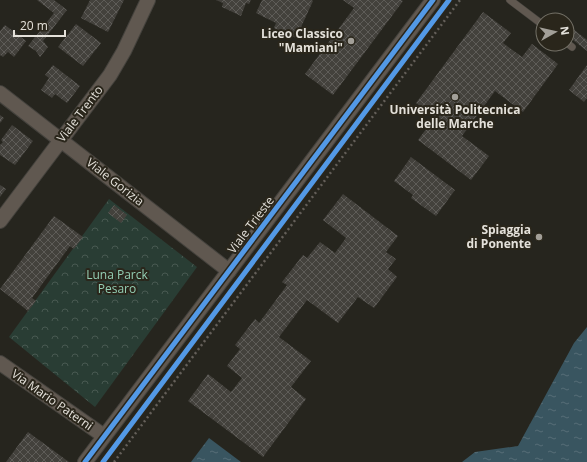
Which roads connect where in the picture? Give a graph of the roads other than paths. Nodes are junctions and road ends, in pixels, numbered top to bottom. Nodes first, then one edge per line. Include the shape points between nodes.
1 (148, 0) edge
2 (433, 0) edge
3 (510, 0) edge
4 (535, 19) edge
5 (0, 93) edge
6 (61, 140) junction
7 (0, 221) edge
8 (229, 271) junction
9 (0, 363) edge
10 (104, 436) junction
11 (85, 462) edge

1 - 6 street, Viale Trento via 110,75
2 - 8 street, Viale Trieste
3 - 4 lane
5 - 6 street, Viale Gorizia
6 - 7 street, Viale Trento
6 - 8 street, Viale Gorizia
8 - 10 street, Viale Trieste
9 - 10 street, Via Mario Paterni
10 - 11 street, Viale Trieste

